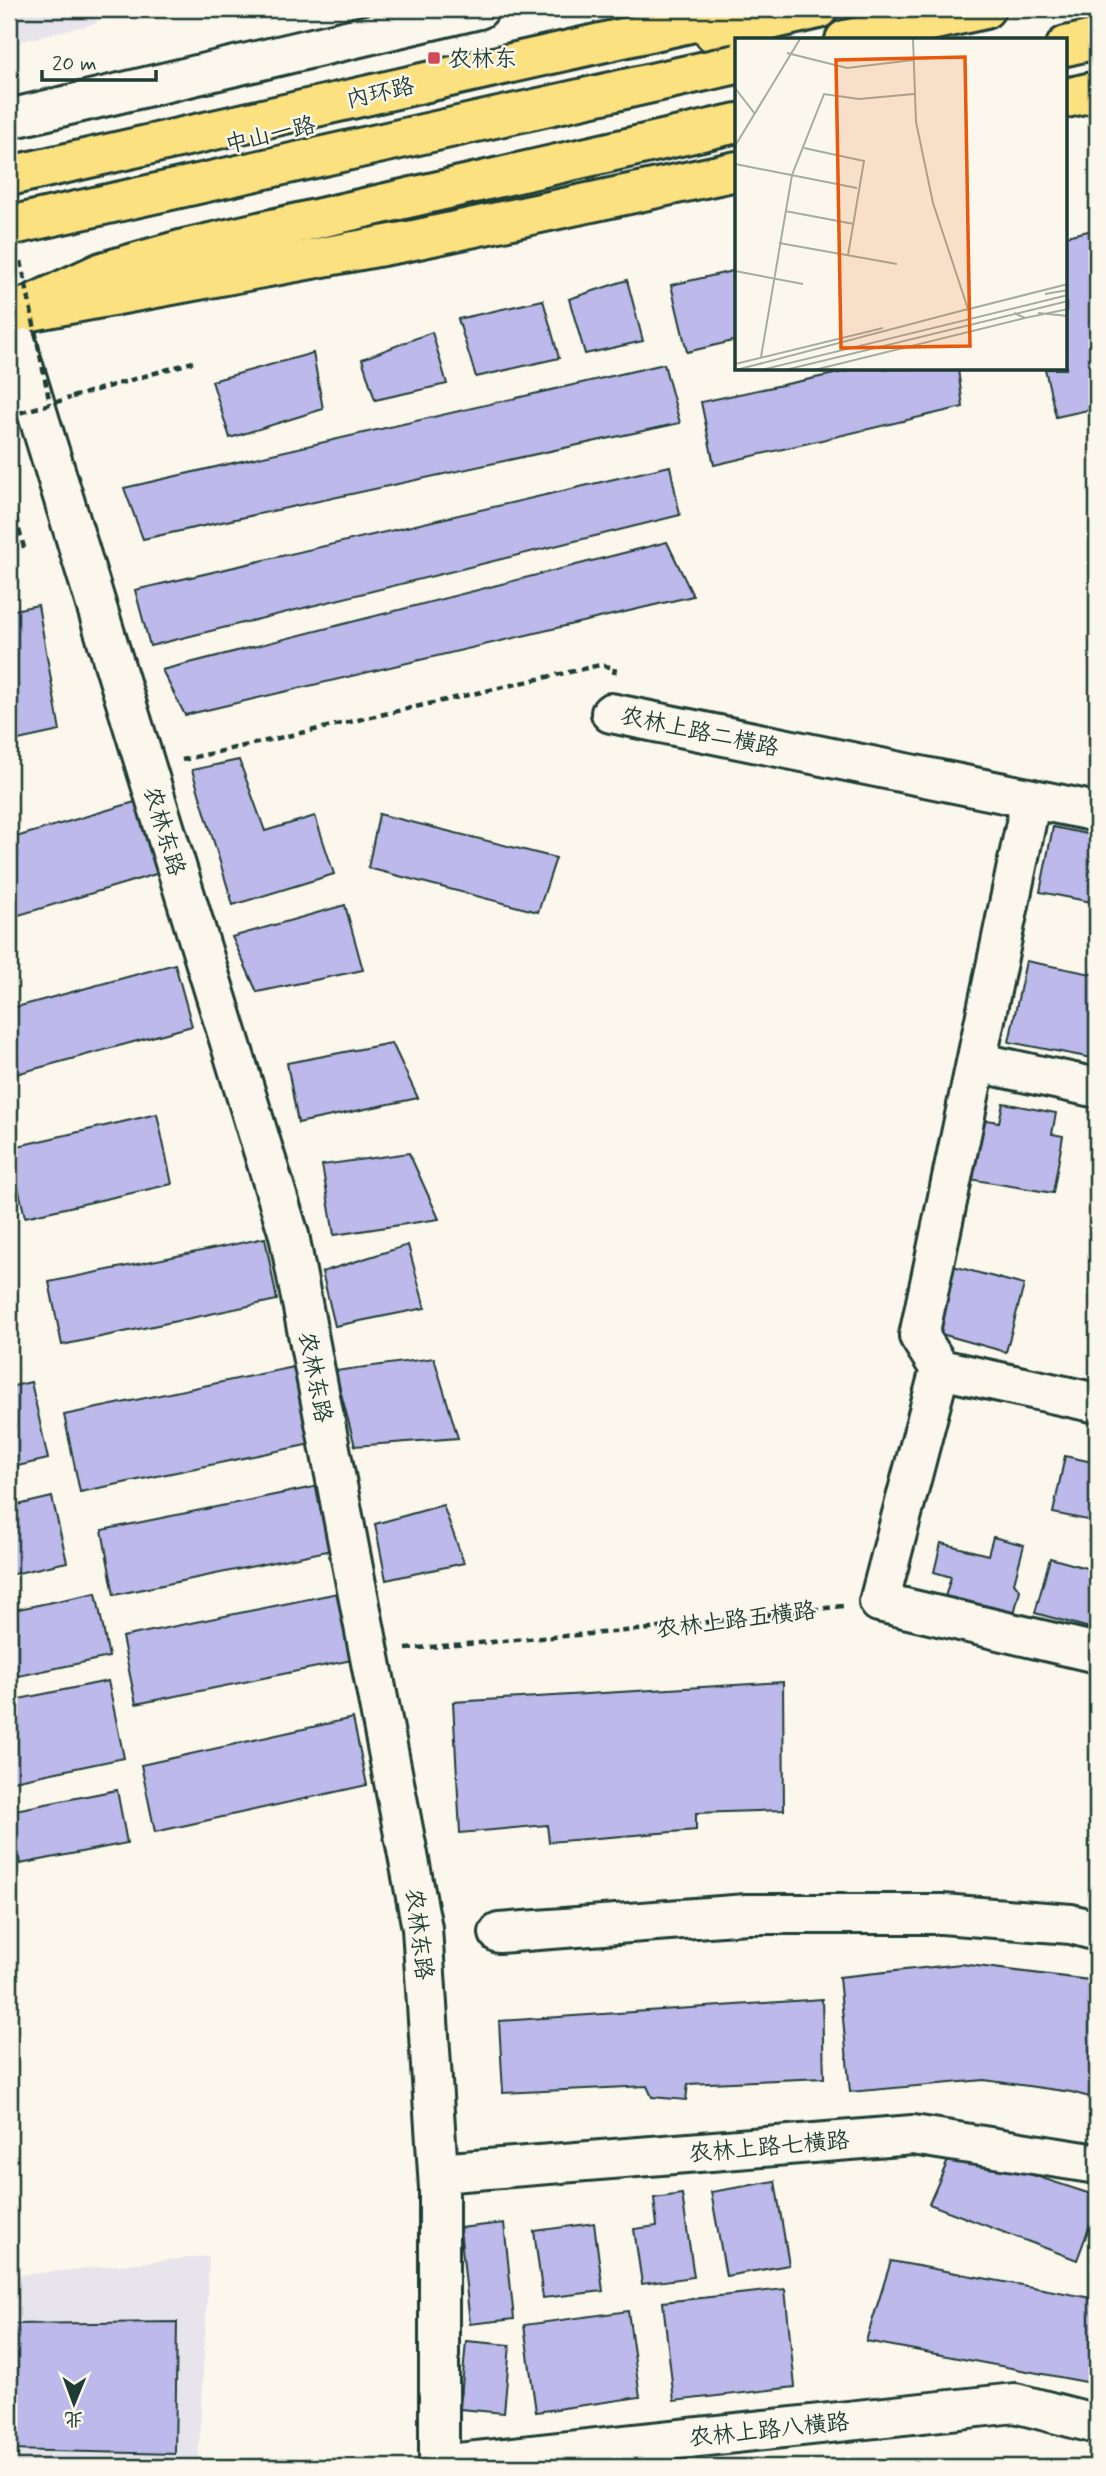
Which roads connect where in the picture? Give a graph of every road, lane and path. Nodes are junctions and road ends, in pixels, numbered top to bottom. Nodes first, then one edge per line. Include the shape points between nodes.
1 (479, 9) edge
2 (752, 9) edge
3 (818, 9) edge
4 (985, 9) edge
5 (854, 38) edge
6 (1097, 39) edge
7 (1068, 46) edge
8 (735, 64) edge
9 (1097, 91) edge
10 (1068, 98) edge
11 (9, 119) edge
12 (735, 123) edge
13 (735, 172) edge
14 (9, 176) edge
15 (9, 194) edge
16 (14, 241) edge
17 (9, 317) edge
18 (193, 362) dead end
19 (70, 398) junction
20 (50, 404) junction
21 (74, 410) dead end
22 (9, 416) edge
23 (9, 495) edge
24 (25, 551) dead end
25 (611, 713) joint
26 (146, 768) junction
27 (1031, 799) junction
28 (1097, 812) edge
29 (976, 1062) junction
30 (1097, 1088) edge
31 (940, 1369) junction
32 (1097, 1404) edge
33 (879, 1602) junction
34 (369, 1652) junction
35 (1097, 1653) edge
36 (1097, 1931) edge
37 (499, 1933) dead end
38 (1097, 2164) edge
39 (438, 2172) junction
40 (1097, 2424) edge
41 (439, 2466) edge

1 - 11 street
2 - 14 main road, 内环路
3 - 15 main road, 中山一路
4 - 5 main road
6 - 7 main road
8 - 16 main road, bridge
9 - 10 main road
12 - 17 main road via 184,249 102,272
13 - 17 main road via 409,241
16 - 20 path, bridge
17 - 26 street, 农林东路
18 - 19 path
19 - 20 path, bridge
19 - 21 path
20 - 22 path, bridge
23 - 24 path
25 - 26 path, 农林上路二横路 via 615,668 600,665
25 - 27 street, 农林上路二横路
26 - 34 street, 农林东路 via 289,1234
27 - 28 street, 农林上路二横路
27 - 29 street
29 - 30 street
29 - 31 street via 919,1336
31 - 32 street
31 - 33 street
33 - 34 path, 农林上路五横路 via 650,1629
33 - 35 street
34 - 39 street, 农林东路 via 422,1928
36 - 37 street via 1071,1924 942,1914 747,1914
38 - 39 street, 农林上路七横路 via 913,2135
39 - 41 street, 农林东路
40 - 41 street, 农林上路八横路 via 1014,2403

